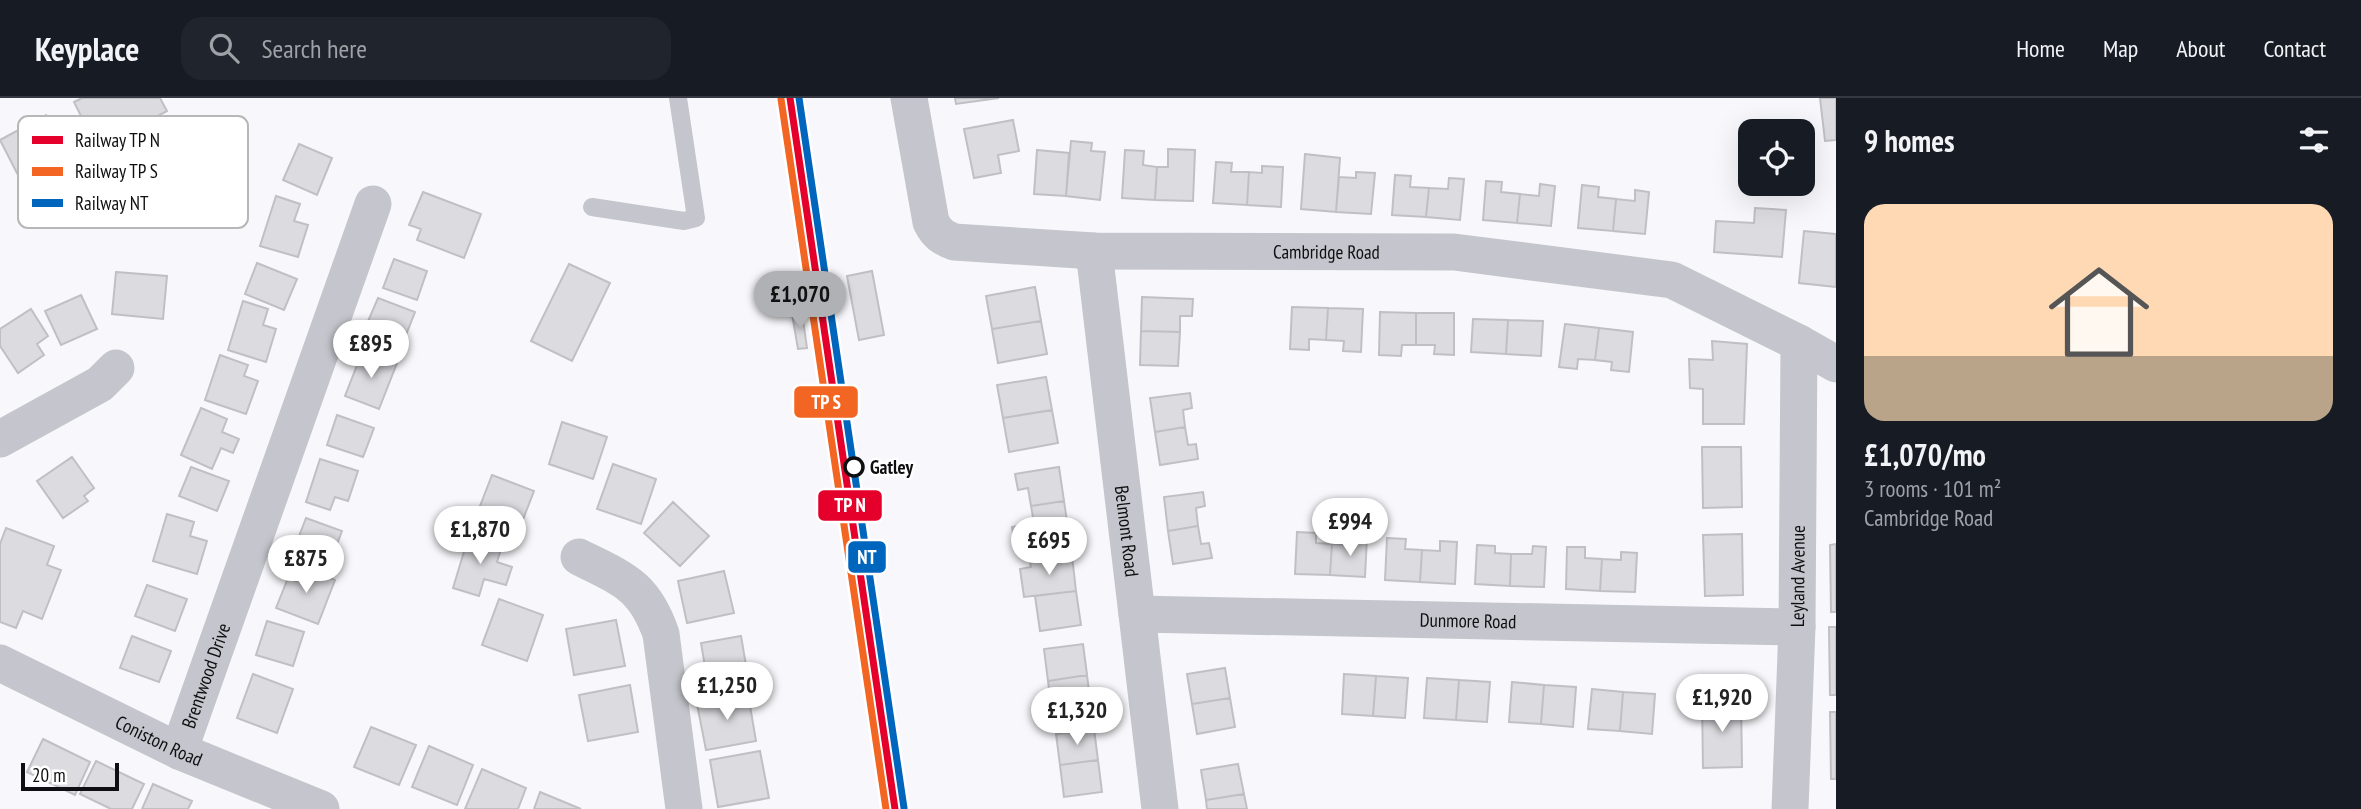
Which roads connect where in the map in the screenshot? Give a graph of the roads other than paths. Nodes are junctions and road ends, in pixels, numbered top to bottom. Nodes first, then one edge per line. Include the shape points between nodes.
1 (678, 98) edge
2 (909, 98) edge
3 (373, 204) dead end
4 (592, 207) dead end
5 (1094, 251) junction
6 (1799, 343) junction
7 (1836, 364) edge
8 (116, 368) dead end
9 (0, 439) edge
10 (579, 557) dead end
11 (1137, 614) junction
12 (1797, 627) junction
13 (0, 663) edge
14 (179, 751) junction
15 (321, 809) edge
16 (684, 809) edge
17 (1160, 809) edge
18 (1790, 809) edge

1 - 4 lane via 696,218 684,221
2 - 5 street, Cambridge Road via 929,215 942,237 954,242
3 - 14 street, Brentwood Drive
5 - 6 street, Cambridge Road via 1454,252 1672,280
5 - 11 street, Belmont Road
6 - 7 street, Cambridge Road
6 - 12 street, Leyland Avenue
8 - 9 street via 100,384
10 - 16 street via 636,589 654,615 661,634
11 - 12 street, Dunmore Road
11 - 17 street, Belmont Road
12 - 18 street, Leyland Avenue
13 - 14 street, Coniston Road
14 - 15 street, Coniston Road

